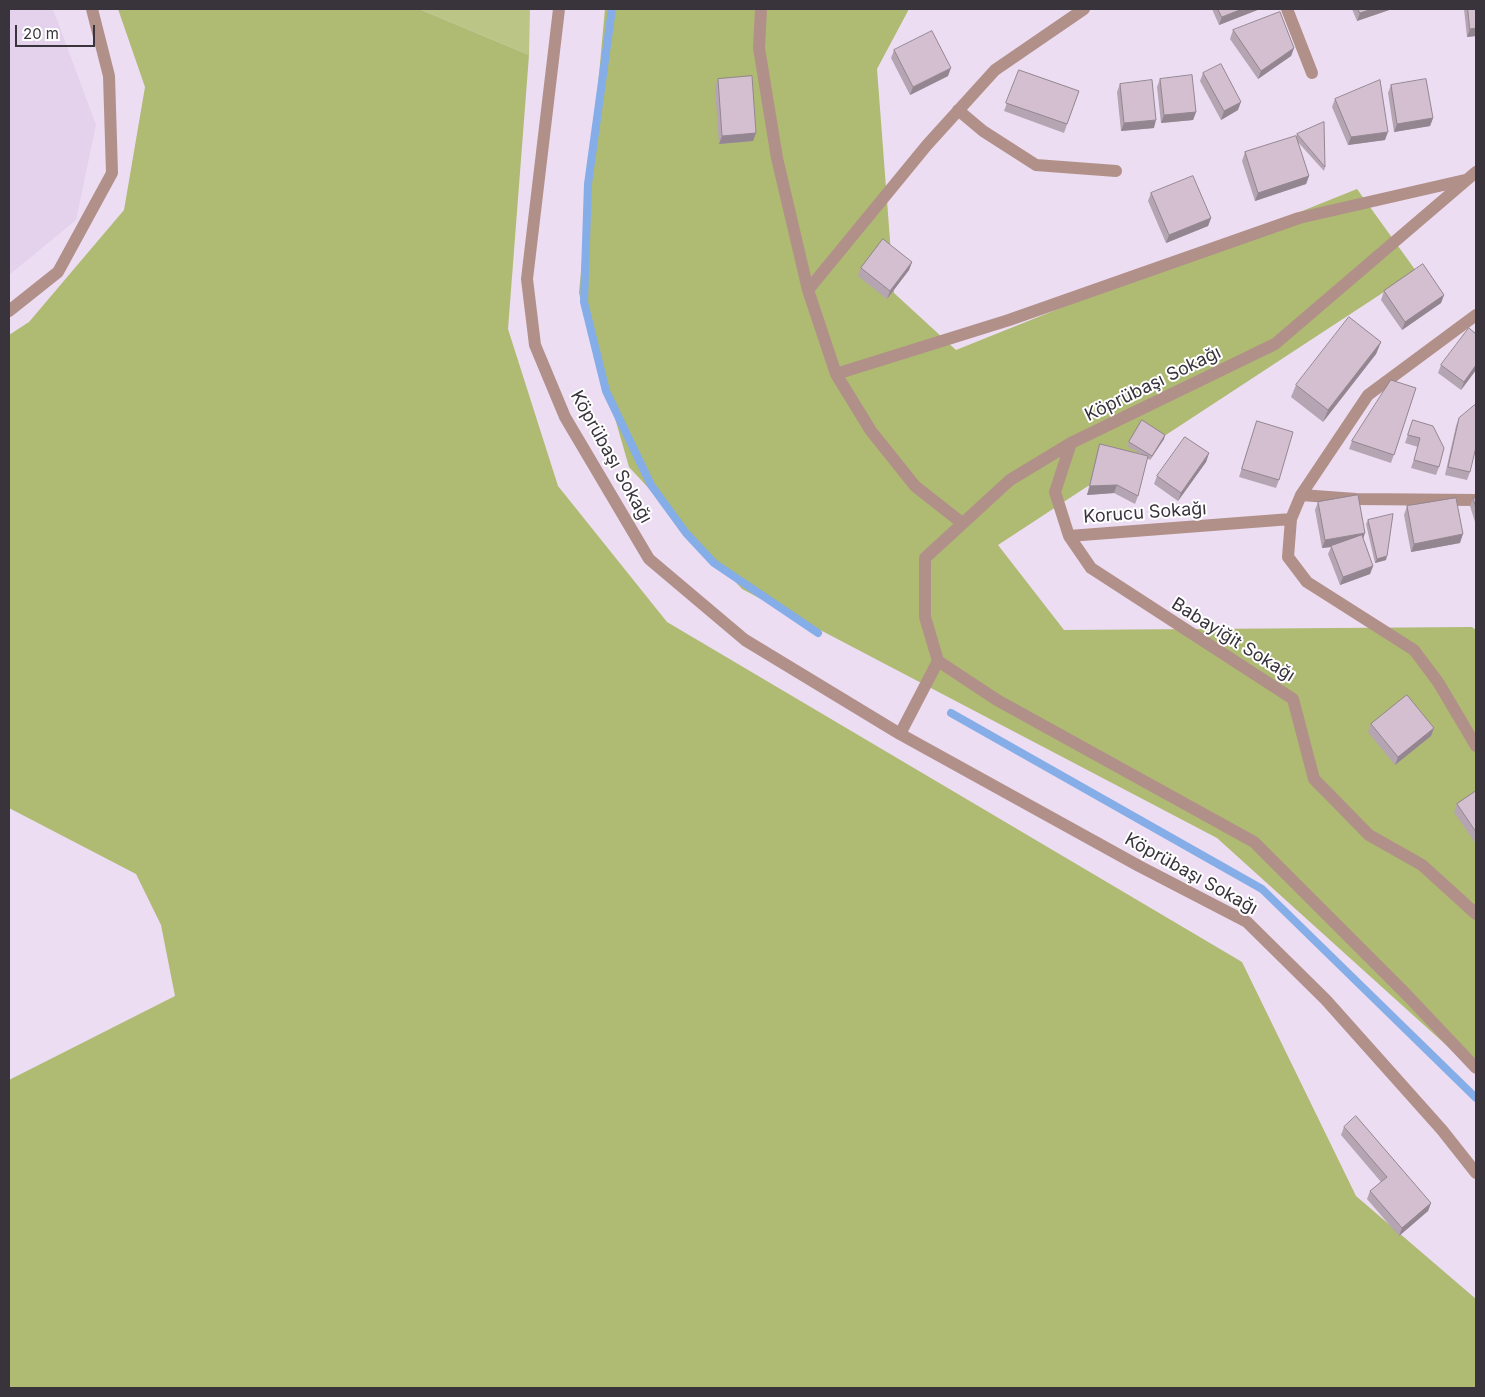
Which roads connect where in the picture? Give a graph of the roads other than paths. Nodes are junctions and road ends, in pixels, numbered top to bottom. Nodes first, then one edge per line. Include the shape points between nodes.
1 (92, 9) edge
2 (560, 9) edge
3 (761, 9) edge
4 (1084, 9) edge
5 (1287, 9) edge
6 (1312, 73) dead end
7 (958, 110) junction
8 (1116, 171) dead end
9 (1472, 176) edge
10 (808, 290) junction
11 (9, 311) edge
12 (1476, 315) edge
13 (836, 374) junction
14 (1071, 443) junction
15 (1301, 495) junction
16 (1476, 500) edge
17 (1291, 519) junction
18 (962, 523) junction
19 (1069, 536) junction
20 (938, 661) junction
21 (900, 734) junction
22 (1476, 746) edge
23 (1476, 914) edge
24 (1476, 1068) edge
25 (1476, 1173) edge

1 - 11 street via 109,76 112,173 58,272
2 - 21 street, Köprübaşı Sokağı via 527,279 535,345 565,417 649,559 745,640
3 - 10 street via 759,48 774,140
4 - 7 street via 995,70
5 - 6 street
7 - 8 street via 983,131 1036,165
7 - 10 street
9 - 13 street via 1299,218 1009,320
9 - 14 street, Köprübaşı Sokağı via 1275,344
10 - 13 street
12 - 15 street via 1368,395
13 - 18 street via 871,430 915,486
14 - 18 street, Köprübaşı Sokağı via 1010,480
14 - 19 street, Korucu Sokağı via 1055,492
15 - 16 street
15 - 17 street
17 - 19 street, Korucu Sokağı
17 - 22 street via 1288,557 1306,582 1414,650 1438,682
18 - 20 street, Köprübaşı Sokağı via 925,558 925,617
19 - 23 street, Babayiğit Sokağı via 1091,568 1294,699 1314,779 1369,835 1422,865
20 - 21 street
20 - 24 street via 997,700 1254,842
21 - 25 street, Köprübaşı Sokağı via 1247,922 1326,1000

